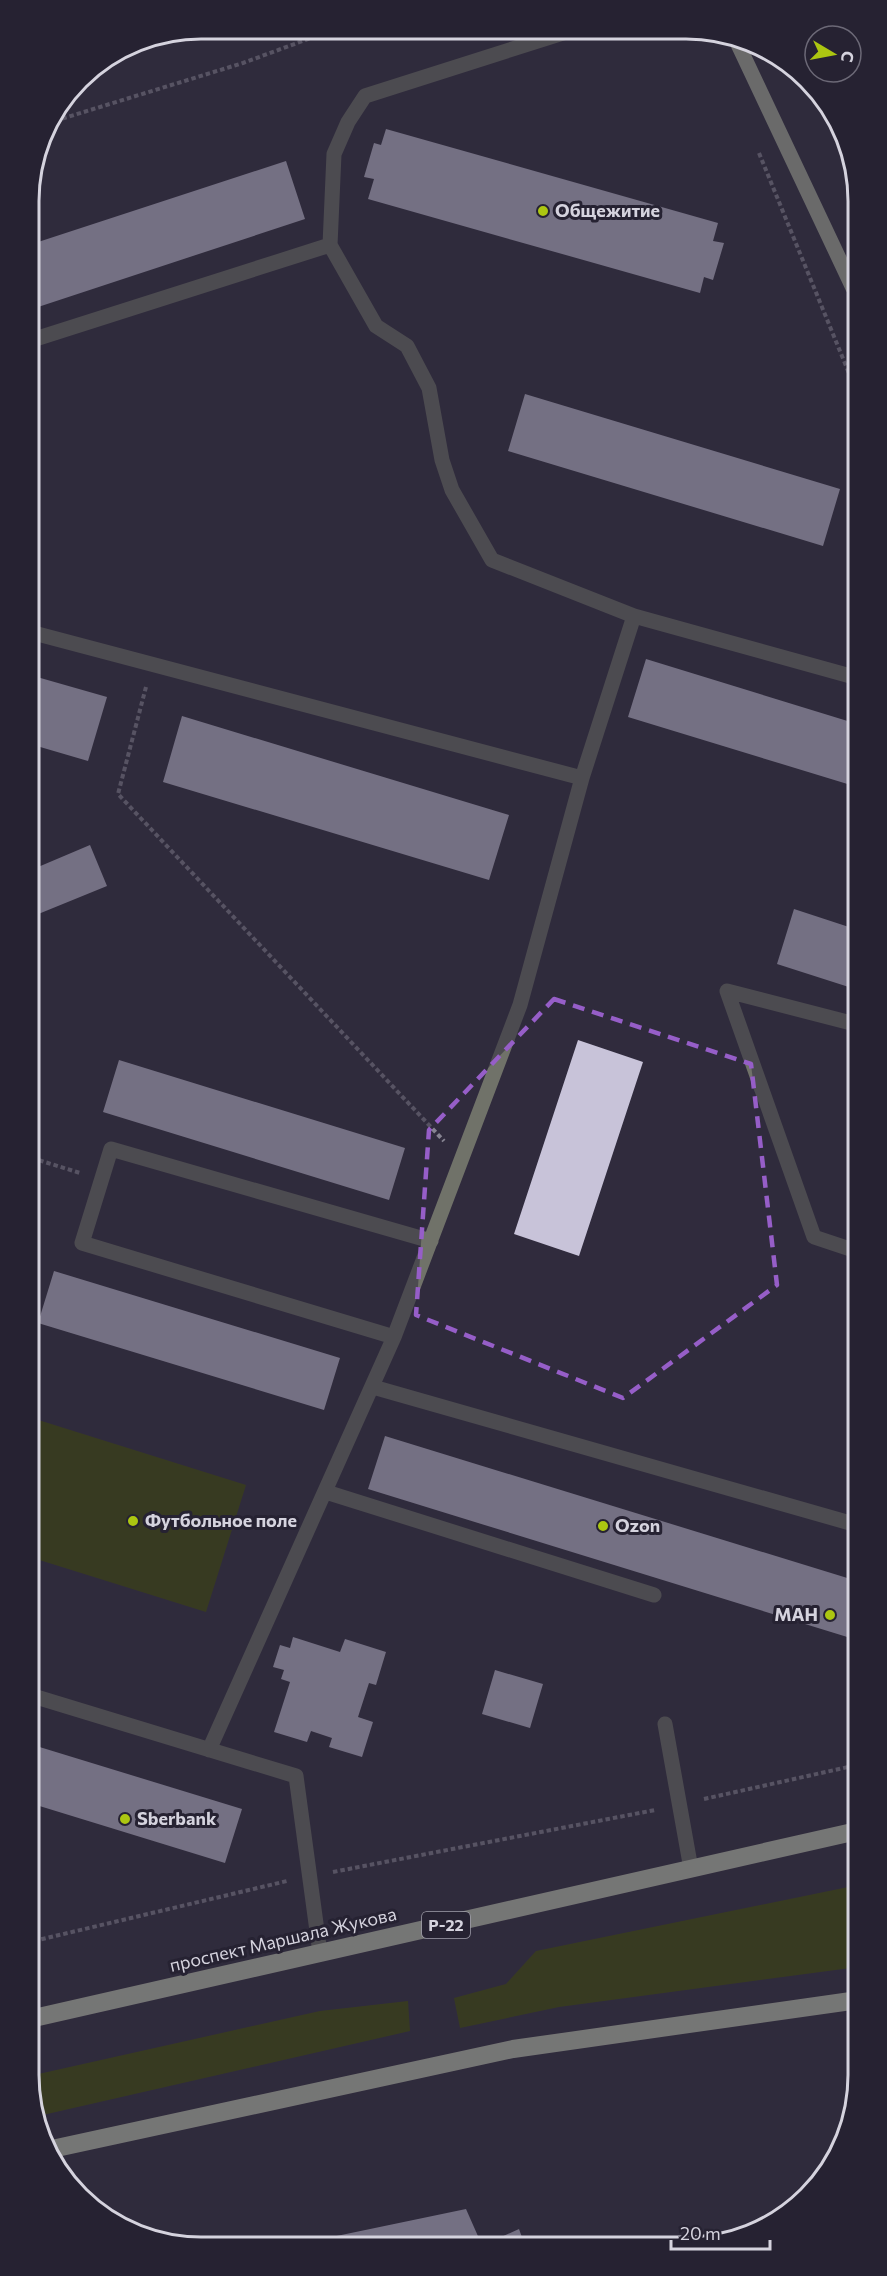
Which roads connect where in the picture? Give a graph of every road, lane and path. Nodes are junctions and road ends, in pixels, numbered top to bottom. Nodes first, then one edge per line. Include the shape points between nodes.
1 (308, 39) edge
2 (544, 39) edge
3 (740, 49) edge
4 (62, 119) edge
5 (754, 141) dead end
6 (330, 245) junction
7 (848, 277) edge
8 (39, 338) edge
9 (848, 371) edge
10 (634, 616) junction
11 (39, 634) edge
12 (152, 665) junction
13 (848, 675) edge
14 (582, 778) junction
15 (848, 1022) edge
16 (39, 1160) edge
17 (461, 1160) junction
18 (102, 1179) junction
19 (431, 1241) junction
20 (848, 1248) edge
21 (394, 1337) junction
22 (373, 1387) junction
23 (326, 1492) junction
24 (848, 1523) edge
25 (654, 1594) dead end
26 (39, 1698) edge
27 (665, 1724) dead end
28 (209, 1749) junction
29 (848, 1767) edge
30 (680, 1805) junction
31 (848, 1833) edge
32 (692, 1869) junction
33 (310, 1876) junction
34 (39, 1940) edge
35 (320, 1953) junction
36 (848, 2001) edge
37 (39, 2017) edge
38 (56, 2147) edge

1 - 4 path
2 - 6 lane via 364,96 334,154
3 - 7 main road
5 - 9 path
6 - 8 lane
6 - 10 lane via 376,326 407,346 429,388 442,460 452,490 492,560
10 - 13 lane
10 - 14 lane
11 - 12 lane
12 - 14 lane
12 - 17 path via 118,794
14 - 17 lane via 520,1005
15 - 20 lane via 727,991 813,1237
16 - 18 path
17 - 19 lane
18 - 19 lane via 111,1149
18 - 21 lane via 82,1243
19 - 21 lane
21 - 22 lane
22 - 23 lane
22 - 24 lane
23 - 25 lane
23 - 28 lane
26 - 28 lane
27 - 30 lane
28 - 33 lane via 296,1776
29 - 30 path
30 - 32 lane
30 - 33 path
31 - 32 highway, проспект Маршала Жукова / Р-22
32 - 35 highway, проспект Маршала Жукова / Р-22
33 - 34 path
33 - 35 lane
35 - 37 highway, проспект Маршала Жукова / Р-22
36 - 38 highway via 513,2049

